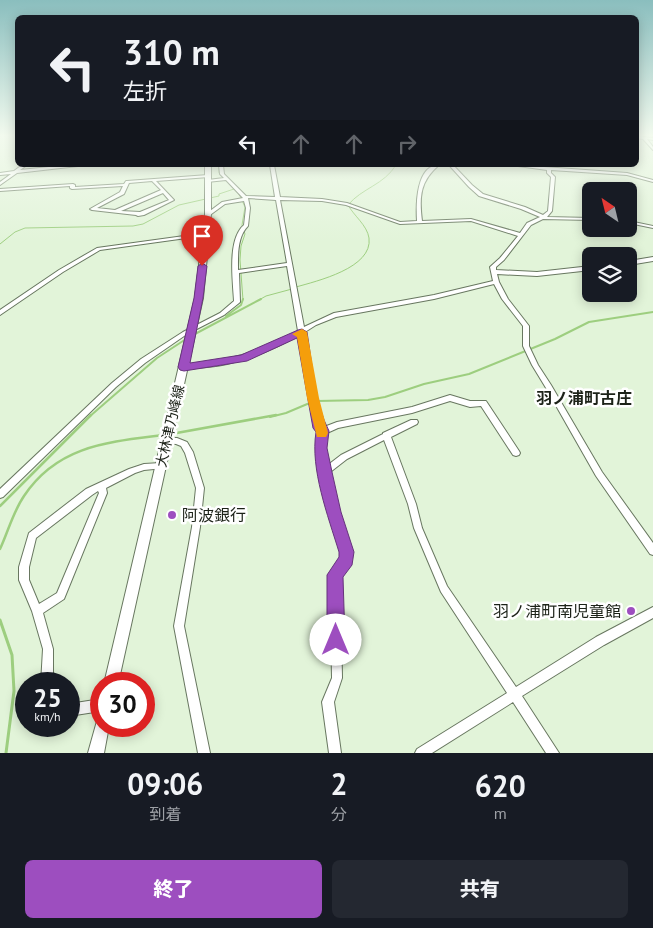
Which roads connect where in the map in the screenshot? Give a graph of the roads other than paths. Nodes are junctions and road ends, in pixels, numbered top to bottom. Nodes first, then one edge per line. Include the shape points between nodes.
1 (17, 171) edge
2 (29, 171) edge
3 (208, 171) edge
4 (222, 171) edge
5 (273, 171) edge
6 (429, 171) edge
7 (457, 171) edge
8 (549, 171) edge
9 (596, 171) edge
10 (14, 173) junction
11 (0, 174) edge
12 (208, 178) junction
13 (226, 179) junction
14 (153, 180) junction
15 (653, 181) edge
16 (0, 184) edge
17 (126, 185) junction
18 (0, 190) edge
19 (163, 191) junction
20 (278, 197) junction
21 (245, 198) junction
22 (116, 212) junction
23 (142, 214) junction
24 (208, 214) junction
25 (136, 216) dead end
26 (543, 216) junction
27 (582, 219) edge
28 (420, 222) junction
29 (638, 224) edge
30 (653, 227) edge
31 (206, 234) junction
32 (521, 235) junction
33 (653, 259) edge
34 (637, 262) edge
35 (289, 264) junction
36 (582, 269) edge
37 (239, 272) junction
38 (494, 272) junction
39 (496, 282) junction
40 (0, 313) edge
41 (191, 332) junction
42 (302, 332) junction
43 (188, 346) joint
44 (184, 367) junction
45 (414, 422) dead end
46 (323, 431) junction
47 (386, 435) junction
48 (168, 437) junction
49 (516, 453) dead end
50 (161, 466) junction
51 (325, 472) junction
52 (101, 486) junction
53 (0, 494) edge
54 (653, 551) edge
55 (36, 611) junction
56 (653, 612) edge
57 (47, 672) edge
58 (114, 672) edge
59 (514, 694) junction
60 (100, 737) edge
61 (96, 753) edge
62 (204, 753) edge
63 (335, 753) edge
64 (421, 753) edge
65 (553, 753) edge

1 - 10 street
2 - 10 street
3 - 12 main road, 大林津乃峰線
4 - 13 street
5 - 20 street
6 - 28 street via 417,205
7 - 26 street via 477,194
8 - 26 street via 553,177 550,211
9 - 15 street
10 - 11 street
10 - 16 street
12 - 13 street
12 - 14 street
12 - 24 main road, 大林津乃峰線
13 - 21 street
14 - 17 street via 127,182
14 - 19 street
17 - 18 street
17 - 22 street via 122,193 92,209
19 - 22 street
19 - 23 street via 172,200
20 - 21 street
20 - 28 street via 349,205 400,223
20 - 35 street
21 - 24 street via 224,203
21 - 37 street via 248,208 235,250
22 - 23 street
23 - 25 street
24 - 31 main road, 大林津乃峰線
26 - 27 street
26 - 32 street via 529,224
28 - 32 street via 471,220
29 - 30 street
31 - 40 street via 99,250
31 - 41 main road, 大林津乃峰線 via 199,298
32 - 38 street via 493,267
33 - 34 street
35 - 37 street
35 - 42 street
36 - 38 street via 537,274
37 - 41 street via 237,302
38 - 39 street
39 - 42 street via 334,315
39 - 54 street via 526,326 528,351 599,474
41 - 43 main road, 大林津乃峰線
41 - 53 street via 143,361 114,385
42 - 44 street via 243,358
42 - 46 street via 313,401
43 - 44 main road, 大林津乃峰線
44 - 48 main road, 大林津乃峰線
45 - 47 street
46 - 49 street via 455,398 470,404 482,402
46 - 51 street via 320,448
47 - 51 street via 344,456
47 - 59 street via 418,528 444,589
48 - 50 main road, 大林津乃峰線
48 - 62 street via 184,444 200,488 179,626
50 - 52 street via 144,467
50 - 58 main road, 大林津乃峰線
51 - 63 street via 347,552 346,560 335,575 337,678 328,702
52 - 55 street via 102,493 61,596
52 - 55 street via 82,496 32,536 24,580
55 - 57 street via 48,649
56 - 59 street
59 - 64 street
59 - 65 street
60 - 61 main road

